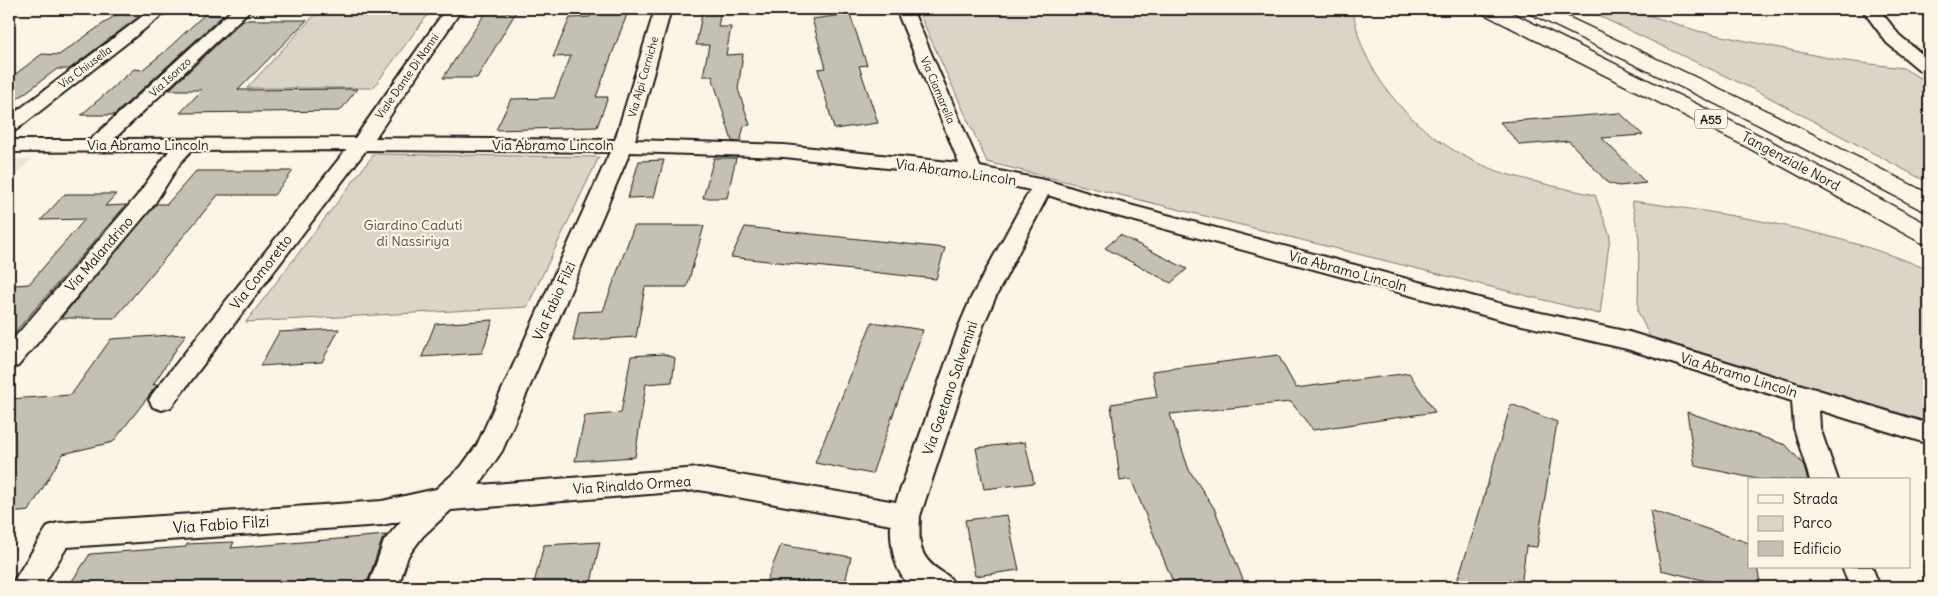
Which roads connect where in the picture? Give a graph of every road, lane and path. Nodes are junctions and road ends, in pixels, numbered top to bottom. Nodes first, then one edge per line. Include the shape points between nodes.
1 (162, 9) edge
2 (243, 9) edge
3 (454, 9) edge
4 (663, 9) edge
5 (904, 9) edge
6 (1489, 9) edge
7 (1536, 9) edge
8 (1870, 9) edge
9 (1929, 69) edge
10 (9, 126) edge
11 (185, 144) junction
12 (359, 144) junction
13 (96, 145) junction
14 (9, 146) edge
15 (623, 146) junction
16 (972, 171) junction
17 (1042, 186) junction
18 (1929, 204) edge
19 (1929, 236) edge
20 (9, 360) edge
21 (1804, 394) junction
22 (162, 400) dead end
23 (1929, 434) edge
24 (1823, 478) edge
25 (444, 499) junction
26 (906, 516) junction
27 (1857, 568) edge
28 (25, 587) edge
29 (383, 587) edge
30 (940, 587) edge
31 (1865, 587) edge

1 - 10 street, Via Chiusella
2 - 13 street, Via Isonzo
3 - 12 street, Viale Dante Di Nanni
4 - 15 street, Via Alpi Carniche
5 - 16 street, Via Ciamarella
6 - 19 highway, Tangenziale Nord / A55 via 1735,132
7 - 18 highway, Tangenziale Nord / A55 via 1756,115
8 - 9 street via 1893,39
11 - 12 street, Via Abramo Lincoln
11 - 13 street, Via Abramo Lincoln
11 - 20 street, Via Malandrino via 145,201
12 - 15 street, Via Abramo Lincoln
12 - 22 street, Via Comoretto
13 - 14 street, Via Abramo Lincoln
15 - 16 street, Via Abramo Lincoln via 784,151
15 - 25 street, Via Fabio Filzi via 488,451 471,475
16 - 17 street, Via Abramo Lincoln
17 - 21 street, Via Abramo Lincoln via 1555,326 1629,341
17 - 26 street, Via Gaetano Salvemini via 982,298
21 - 23 street, Via Abramo Lincoln
21 - 24 street via 1807,428
25 - 26 street, Via Rinaldo Ormea via 699,479
25 - 28 street, Via Fabio Filzi via 382,513 58,535
25 - 29 street, Via Fabio Filzi via 413,527 395,550
26 - 30 street, Via Gaetano Salvemini via 904,540 908,560 921,576
27 - 31 street

